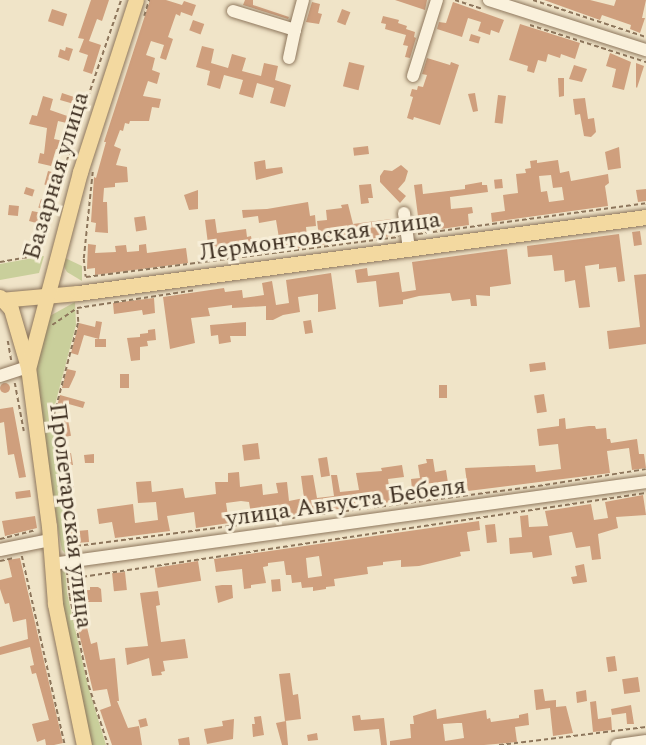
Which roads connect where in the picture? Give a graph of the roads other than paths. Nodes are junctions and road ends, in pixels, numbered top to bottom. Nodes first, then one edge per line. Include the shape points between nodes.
1 (136, 0) edge
2 (303, 0) edge
3 (437, 0) edge
4 (489, 5) edge
5 (233, 11) dead end
6 (295, 30) junction
7 (646, 48) edge
8 (289, 58) dead end
9 (413, 76) dead end
10 (404, 213) dead end
11 (646, 217) edge
12 (408, 242) junction
13 (46, 296) junction
14 (1, 299) edge
15 (28, 367) junction
16 (0, 376) edge
17 (646, 482) edge
18 (47, 534) junction
19 (0, 550) edge
20 (59, 563) junction
21 (646, 741) edge
22 (84, 745) edge
23 (617, 745) edge

1 - 13 main road, Базарная улица via 80,172
2 - 6 street
3 - 9 street
4 - 7 street
5 - 6 street
6 - 8 street
10 - 12 street
11 - 12 main road, Лермонтовская улица
12 - 13 main road, Лермонтовская улица
13 - 14 main road, Лермонтовская улица
13 - 15 main road, Базарная улица
14 - 15 main road, Пролетарская улица via 16,321
15 - 16 street
15 - 18 main road, Пролетарская улица
17 - 20 street, улица Августа Бебеля
18 - 19 street
18 - 20 main road, Пролетарская улица
20 - 22 main road, Пролетарская улица via 55,604
21 - 23 street

